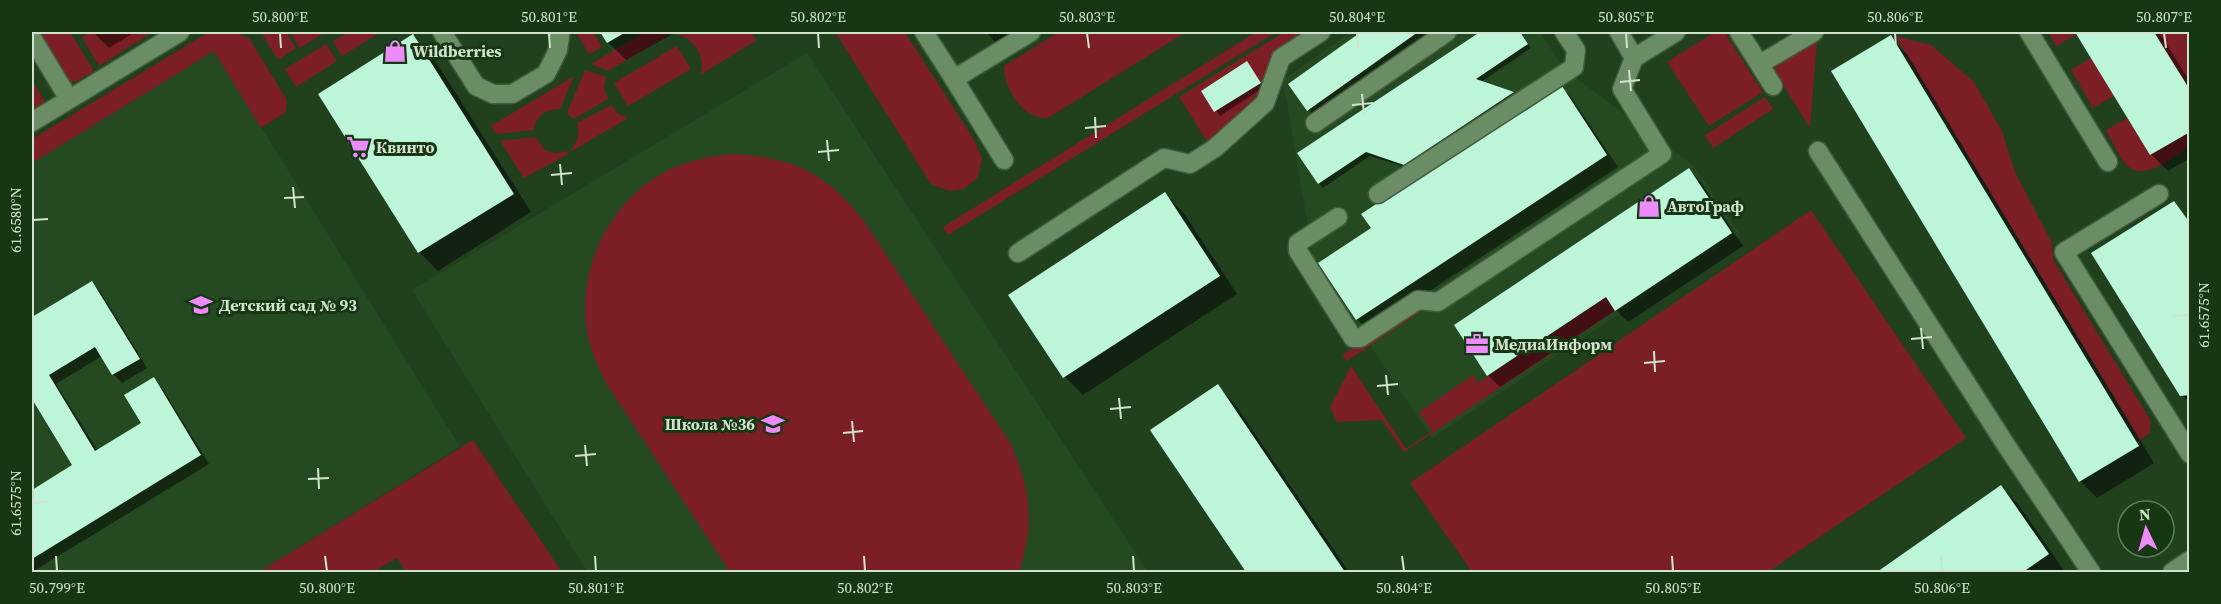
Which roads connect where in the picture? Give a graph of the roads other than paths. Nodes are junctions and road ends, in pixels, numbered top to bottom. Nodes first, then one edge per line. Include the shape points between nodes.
1 (180, 32) edge
2 (442, 32) edge
3 (557, 32) edge
4 (924, 32) edge
5 (1031, 32) edge
6 (1321, 32) edge
7 (1447, 32) edge
8 (1564, 32) edge
9 (1619, 32) edge
10 (1676, 32) edge
11 (1739, 32) edge
12 (1814, 32) edge
13 (2029, 32) edge
14 (32, 38) edge
15 (1634, 58) junction
16 (1760, 64) junction
17 (954, 79) junction
18 (1773, 86) dead end
19 (69, 99) junction
20 (32, 123) edge
21 (1316, 123) dead end
22 (1818, 151) dead end
23 (1004, 160) dead end
24 (2108, 162) dead end
25 (1378, 194) dead end
26 (2159, 194) dead end
27 (1338, 217) dead end
28 (1018, 253) dead end
29 (2188, 450) edge
30 (2190, 560) edge
31 (2091, 573) edge
32 (2172, 573) edge

1 - 19 street
2 - 3 street via 476,87 492,94 512,94 546,74 558,50
4 - 17 street
5 - 17 street
6 - 28 street via 1281,58 1265,103 1215,148 1190,164 1164,158
7 - 21 street
8 - 25 street via 1576,50 1574,67
9 - 15 street
10 - 15 street
11 - 16 street
12 - 16 street
13 - 24 street
14 - 19 street
15 - 27 street via 1622,89 1662,154 1438,302 1418,300 1360,338 1353,338 1298,251 1299,243
16 - 18 street
17 - 23 street
19 - 20 street
22 - 31 street
26 - 29 street via 2064,252
30 - 32 street

